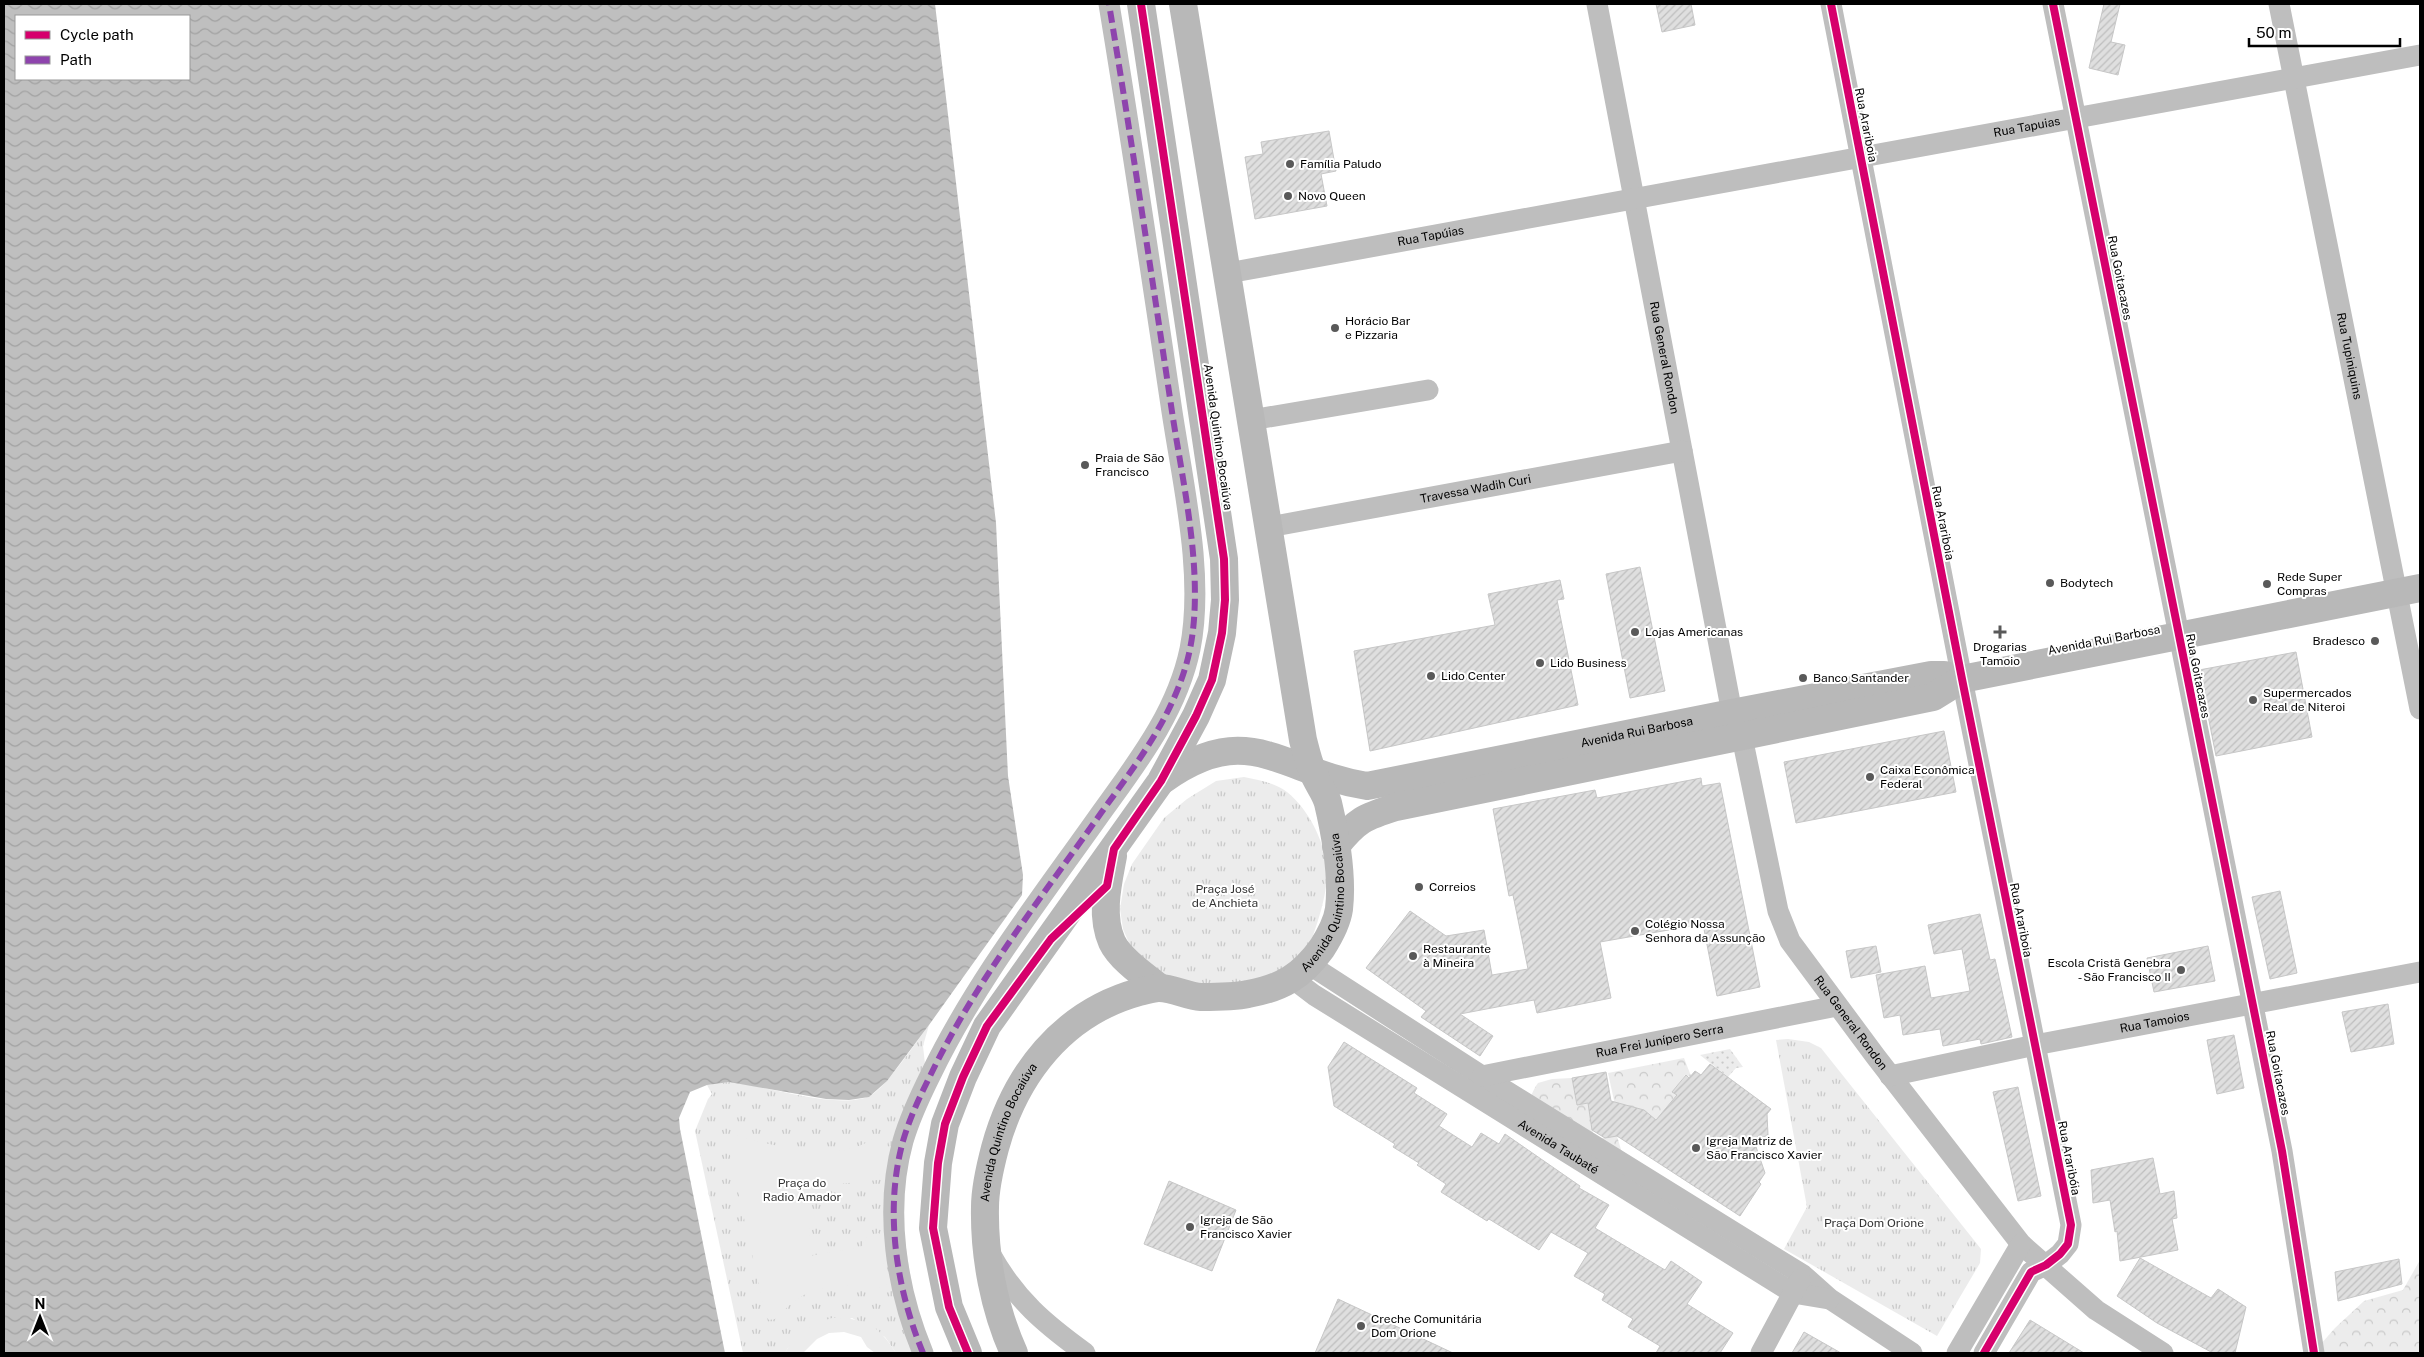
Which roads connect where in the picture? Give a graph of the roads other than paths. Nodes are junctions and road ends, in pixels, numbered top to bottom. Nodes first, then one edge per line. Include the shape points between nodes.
1 (1109, 4) edge
2 (1141, 4) edge
3 (1183, 4) edge
4 (1597, 4) edge
5 (1832, 4) edge
6 (2053, 4) edge
7 (2278, 4) edge
8 (2420, 55) edge
9 (2294, 78) junction
10 (2076, 118) junction
11 (1861, 157) junction
12 (1634, 198) junction
13 (1228, 273) junction
14 (1428, 390) dead end
15 (1250, 420) junction
16 (1682, 451) junction
17 (1269, 527) junction
18 (2409, 591) edge
19 (2179, 636) junction
20 (1962, 679) junction
21 (2420, 708) edge
22 (1732, 713) junction
23 (1742, 738) junction
24 (1313, 773) junction
25 (1161, 782) junction
26 (1336, 846) junction
27 (1114, 849) junction
28 (1301, 972) junction
29 (2420, 972) edge
30 (1160, 988) junction
31 (2253, 1005) junction
32 (1837, 1006) junction
33 (2035, 1046) junction
34 (1482, 1076) junction
35 (1890, 1076) junction
36 (2021, 1244) junction
37 (986, 1246) junction
38 (2046, 1266) junction
39 (1798, 1284) junction
40 (923, 1353) edge
41 (968, 1353) edge
42 (1014, 1353) edge
43 (1085, 1353) edge
44 (1761, 1353) edge
45 (1912, 1353) edge
46 (1957, 1353) edge
47 (1984, 1353) edge
48 (2163, 1353) edge
49 (2314, 1353) edge

1 - 40 street via 1188,523 1196,595 1190,649 1178,692 1150,744 1000,956 956,1024 913,1112 902,1144 895,1223 897,1265 908,1318
2 - 25 main road, Avenida Quintino Bocaiúva via 1224,559 1223,624 1212,680
3 - 13 main road, Avenida Quintino Bocaiúva
4 - 12 street, Rua General Rondon
5 - 11 street, Rua Arariboia
6 - 10 street, Rua Goitacazes
7 - 9 street, Rua Tupiniquins
8 - 9 street, Rua Tapuias
9 - 10 street, Rua Tapuias
9 - 18 street, Rua Tupiniquins
10 - 11 street, Rua Tapuias
10 - 19 street, Rua Goitacazes
11 - 12 street, Rua Tapuias
11 - 20 street, Rua Arariboia
12 - 13 street, Rua Tapúias
12 - 16 street, Rua General Rondon
13 - 15 main road, Avenida Quintino Bocaiúva
14 - 15 street
15 - 17 main road, Avenida Quintino Bocaiúva
16 - 17 street, Travessa Wadih Curi
16 - 22 street, Rua General Rondon
17 - 24 main road, Avenida Quintino Bocaiúva via 1302,740
18 - 19 main road, Avenida Rui Barbosa
18 - 21 street, Rua Tupiniquins
19 - 20 main road, Avenida Rui Barbosa
19 - 31 street, Rua Goitacazes
20 - 22 main road, Avenida Rui Barbosa via 1931,675
20 - 23 main road, Avenida Rui Barbosa via 1933,697
20 - 33 street, Rua Arariboia
22 - 24 main road, Avenida Rui Barbosa via 1367,786
23 - 26 main road, Avenida Rui Barbosa via 1396,807 1352,825
23 - 32 street, Rua General Rondon via 1784,929
24 - 25 main road, Avenida Rui Barbosa via 1248,750 1207,756 1181,767
24 - 26 main road, Avenida Quintino Bocaiúva via 1327,802
25 - 27 main road, Avenida Quintino Bocaiúva
26 - 28 main road, Avenida Quintino Bocaiúva via 1339,912 1329,937
27 - 30 main road via 1106,916 1112,942 1134,968
27 - 41 main road, Avenida Quintino Bocaiúva via 987,1026 945,1124 933,1228 949,1307
28 - 30 main road, Avenida Quintino Bocaiúva via 1274,988 1247,994 1200,997
28 - 34 street, Avenida Taubaté
28 - 39 street, Avenida Taubaté via 1314,995
29 - 31 street, Rua Tamoios
30 - 37 main road, Avenida Quintino Bocaiúva via 1136,993 1094,1010 1049,1044 1028,1070 1010,1105 990,1166 984,1206
31 - 33 street, Rua Tamoios
31 - 49 street, Rua Goitacazes via 2283,1160
32 - 34 street, Rua Frei Junípero Serra
32 - 35 street, Rua General Rondon
33 - 35 street, Rua Tamoios
33 - 38 street, Rua Araribóia via 2071,1225 2068,1244
34 - 39 street, Avenida Taubaté
35 - 36 street, Rua General Rondon
36 - 38 street, Rua General Rondon
36 - 46 street
37 - 42 main road, Avenida Quintino Bocaiúva via 996,1304
37 - 43 street via 1026,1306
38 - 47 street, Rua Araribóia via 2031,1272
38 - 48 street, Rua General Rondon via 2096,1310
39 - 44 street
39 - 45 street, Avenida Taubaté via 1830,1299

